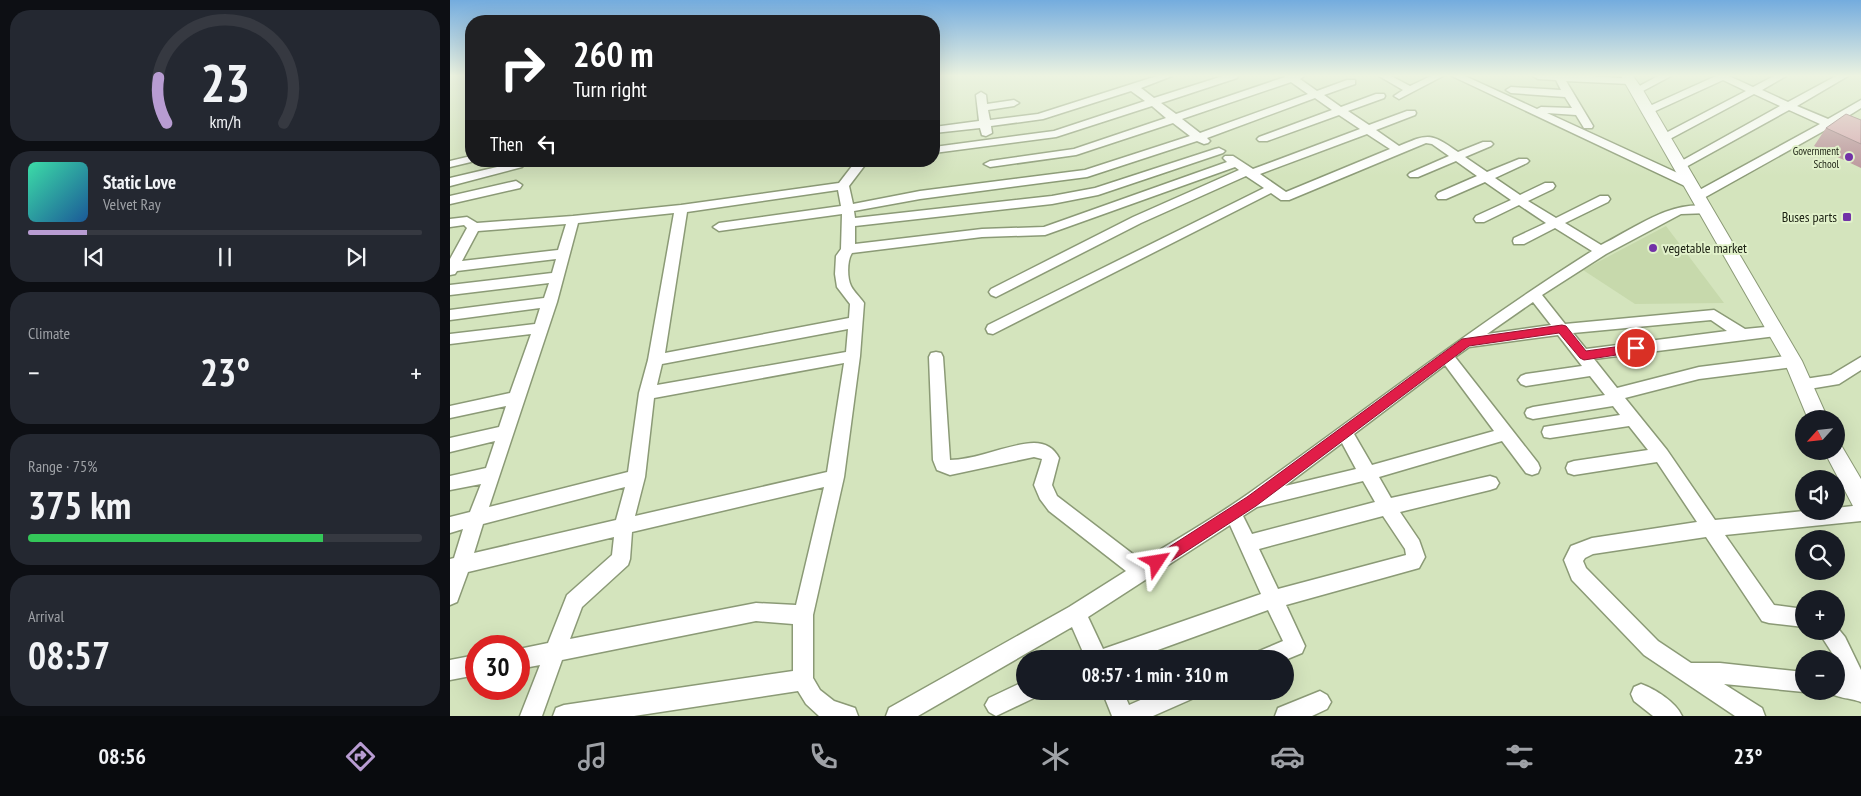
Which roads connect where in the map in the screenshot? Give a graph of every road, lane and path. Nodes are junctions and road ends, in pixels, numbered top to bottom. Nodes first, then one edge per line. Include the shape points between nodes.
1 (983, 109) edge
2 (1063, 109) edge
3 (1131, 109) edge
4 (1164, 109) edge
5 (1203, 109) edge
6 (1274, 109) edge
7 (1337, 109) edge
8 (1347, 109) edge
9 (1524, 109) edge
10 (1577, 109) edge
11 (1651, 109) edge
12 (1719, 109) edge
13 (1784, 109) edge
14 (1794, 109) edge
15 (1851, 109) edge
16 (1541, 110) dead end
17 (1648, 111) joint
18 (1341, 112) junction
19 (1579, 112) junction
20 (1411, 113) dead end
21 (1176, 119) junction
22 (1828, 124) junction
23 (985, 125) junction
24 (1588, 126) dead end
25 (940, 129) edge
26 (1367, 130) junction
27 (1198, 137) junction
28 (1664, 138) junction
29 (1861, 138) edge
30 (1263, 139) dead end
31 (987, 144) junction
32 (1487, 144) dead end
33 (940, 149) edge
34 (1398, 150) junction
35 (1219, 151) junction
36 (1458, 157) junction
37 (465, 160) edge
38 (1524, 160) dead end
39 (450, 164) edge
40 (990, 164) junction
41 (1680, 166) junction
42 (510, 167) edge
43 (857, 167) edge
44 (1245, 169) junction
45 (1414, 176) dead end
46 (1486, 177) junction
47 (450, 182) edge
48 (992, 184) junction
49 (516, 185) dead end
50 (843, 186) junction
51 (1549, 186) dead end
52 (1272, 188) junction
53 (1442, 196) dead end
54 (1699, 196) junction
55 (1604, 199) dead end
56 (450, 200) edge
57 (1519, 200) junction
58 (681, 209) junction
59 (849, 216) junction
60 (1480, 219) dead end
61 (574, 220) junction
62 (450, 224) edge
63 (1556, 224) junction
64 (474, 227) junction
65 (719, 227) dead end
66 (1519, 241) dead end
67 (848, 249) junction
68 (1602, 251) junction
69 (563, 254) junction
70 (451, 269) edge
71 (558, 277) junction
72 (450, 290) edge
73 (996, 292) dead end
74 (1534, 294) junction
75 (550, 302) junction
76 (450, 315) edge
77 (856, 322) junction
78 (540, 328) junction
79 (993, 329) dead end
80 (1562, 329) junction
81 (1776, 331) junction
82 (1742, 334) junction
83 (450, 339) edge
84 (1466, 342) junction
85 (853, 356) junction
86 (1446, 356) junction
87 (1584, 356) junction
88 (936, 357) dead end
89 (656, 360) junction
90 (1793, 361) junction
91 (1861, 363) edge
92 (1595, 370) junction
93 (1526, 380) dead end
94 (1803, 384) junction
95 (647, 393) junction
96 (1616, 397) junction
97 (516, 398) junction
98 (1814, 410) edge
99 (450, 412) edge
100 (1533, 413) dead end
101 (1634, 420) junction
102 (505, 432) junction
103 (1344, 432) junction
104 (1550, 432) dead end
105 (1506, 434) junction
106 (450, 445) edge
107 (1660, 454) junction
108 (1839, 460) edge
109 (1532, 468) dead end
110 (1574, 468) dead end
111 (1368, 473) junction
112 (493, 474) junction
113 (636, 477) junction
114 (835, 477) junction
115 (450, 483) edge
116 (1490, 483) dead end
117 (1861, 498) edge
118 (1252, 502) junction
119 (1387, 507) junction
120 (1233, 512) junction
121 (1861, 513) edge
122 (476, 519) junction
123 (450, 525) edge
124 (624, 526) junction
125 (1712, 528) junction
126 (1246, 544) junction
127 (455, 566) edge
128 (1141, 572) junction
129 (450, 596) edge
130 (1273, 600) junction
131 (1076, 614) junction
132 (803, 615) junction
133 (1795, 617) edge
134 (1835, 640) edge
135 (1093, 650) edge
136 (1130, 650) edge
137 (1285, 650) edge
138 (555, 653) junction
139 (530, 656) edge
140 (465, 667) edge
141 (450, 670) edge
142 (1691, 673) junction
143 (803, 680) junction
144 (1795, 681) edge
145 (1845, 688) edge
146 (1860, 690) edge
147 (1641, 694) dead end
148 (1016, 696) edge
149 (1116, 700) edge
150 (1166, 700) edge
151 (1320, 702) dead end
152 (996, 705) dead end
153 (530, 716) edge
154 (564, 716) edge
155 (847, 716) edge
156 (896, 716) edge
157 (1123, 716) edge
158 (1128, 716) edge
159 (1286, 716) edge
160 (1671, 716) edge
161 (1754, 716) edge

1 - 23 street
2 - 23 street via 1039,117
3 - 31 street via 1056,134
4 - 21 street
5 - 21 street
6 - 27 street
7 - 18 street
8 - 18 street
9 - 54 street
10 - 19 street
11 - 17 street
12 - 28 street
13 - 41 street
14 - 22 street
15 - 22 street
16 - 19 street
17 - 28 street
18 - 26 street
18 - 30 street
19 - 24 street
20 - 26 street
21 - 27 street
21 - 40 street via 1076,152
22 - 29 street
22 - 54 street
23 - 25 street
23 - 31 street
26 - 34 street
26 - 44 street
27 - 35 street
27 - 48 street via 1087,173
28 - 41 street
31 - 33 street
31 - 40 street
32 - 36 street
34 - 36 street via 1431,140
34 - 52 street via 1285,197
35 - 44 street
35 - 59 street via 1098,191 1061,198
36 - 45 street
36 - 46 street
37 - 39 street
38 - 46 street
40 - 48 street
41 - 54 street
42 - 47 street
43 - 50 street
44 - 52 street
44 - 67 street via 1044,230 982,233
44 - 73 street
46 - 53 street
46 - 57 street
48 - 59 street via 920,195
49 - 56 street
50 - 58 street
50 - 59 street
51 - 57 street
52 - 79 street
54 - 68 street via 1688,209 1677,211
54 - 81 street
55 - 63 street
57 - 60 street
57 - 63 street
58 - 61 street
58 - 89 street
59 - 65 street
59 - 67 street
61 - 64 street
61 - 69 street
62 - 64 street via 467,221
63 - 66 street
63 - 68 street
64 - 70 street
67 - 77 street via 843,256 842,274 844,287 857,302
68 - 74 street
69 - 70 street
69 - 71 street
71 - 72 street
71 - 75 street
74 - 80 street
74 - 84 street
75 - 76 street
75 - 78 street
77 - 85 street
77 - 89 street
78 - 83 street
78 - 97 street
80 - 82 street via 1714,315
80 - 84 street
80 - 87 street
81 - 82 street
81 - 90 street
82 - 87 street
84 - 86 street
85 - 95 street
85 - 114 street
86 - 103 street
86 - 105 street
87 - 92 street
88 - 128 street via 940,460 943,466 950,468 1034,450 1044,451 1050,456 1051,463 1043,484 1055,506
89 - 95 street
90 - 94 street
90 - 96 street via 1699,373
91 - 94 street via 1834,380
92 - 93 street
92 - 96 street
94 - 98 street
95 - 113 street
96 - 100 street
96 - 101 street
97 - 99 street
97 - 102 street
101 - 104 street
101 - 107 street
102 - 106 street
102 - 112 street
103 - 111 street
103 - 118 street
105 - 109 street
105 - 111 street
107 - 110 street
107 - 125 street
108 - 117 street
111 - 118 street
111 - 119 street
112 - 115 street
112 - 122 street
113 - 122 street
113 - 124 street
114 - 124 street
114 - 132 street
116 - 119 street
118 - 120 street
119 - 126 street
119 - 130 street via 1416,551 1412,562
120 - 126 street
120 - 128 street
121 - 125 street
122 - 123 street
122 - 127 street
124 - 127 street
124 - 138 street via 621,560 574,601
125 - 133 street via 1769,614
125 - 142 street via 1592,546 1578,552 1573,560 1578,574 1651,648
126 - 130 street
127 - 129 street
128 - 131 street
130 - 136 street
130 - 137 street via 1295,646
131 - 135 street
131 - 156 street
132 - 138 street via 756,612
132 - 143 street
134 - 146 street
138 - 139 street
138 - 153 street
140 - 141 street
142 - 144 street
142 - 161 street
143 - 154 street
143 - 155 street via 813,697 828,710
145 - 146 street
147 - 160 street
148 - 152 street
149 - 157 street
150 - 158 street
151 - 159 street

